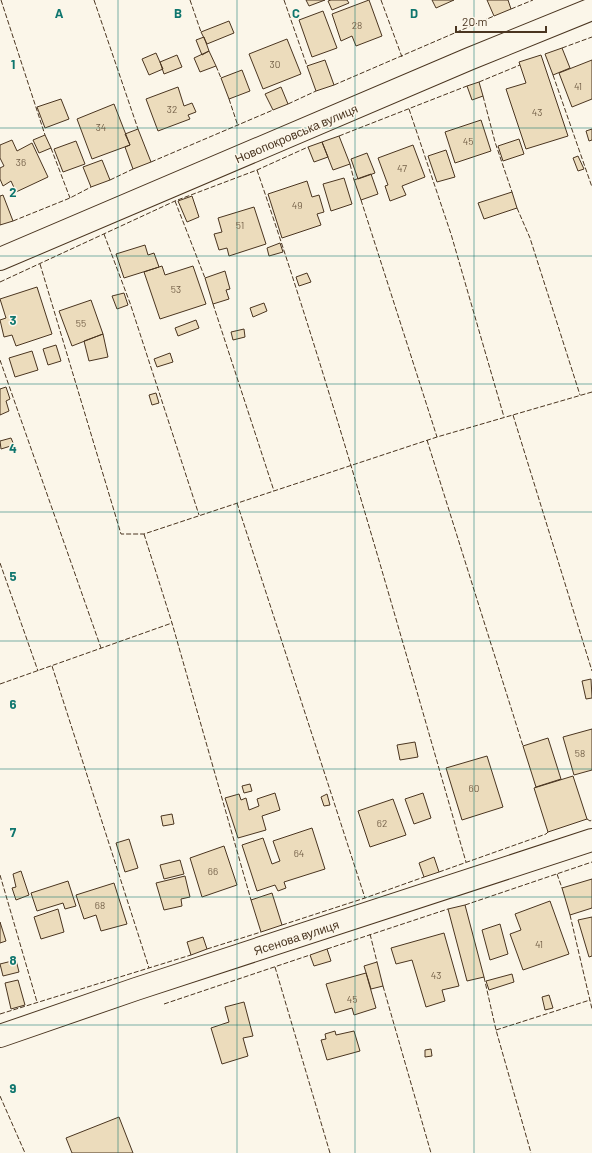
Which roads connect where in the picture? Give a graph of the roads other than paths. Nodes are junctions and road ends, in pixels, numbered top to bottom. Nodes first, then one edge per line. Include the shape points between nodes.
1 (592, 9) edge
2 (0, 259) edge
3 (592, 840) edge
4 (0, 1036) edge

1 - 2 street, Новопокровська вулиця
3 - 4 street, Ясенова вулиця

